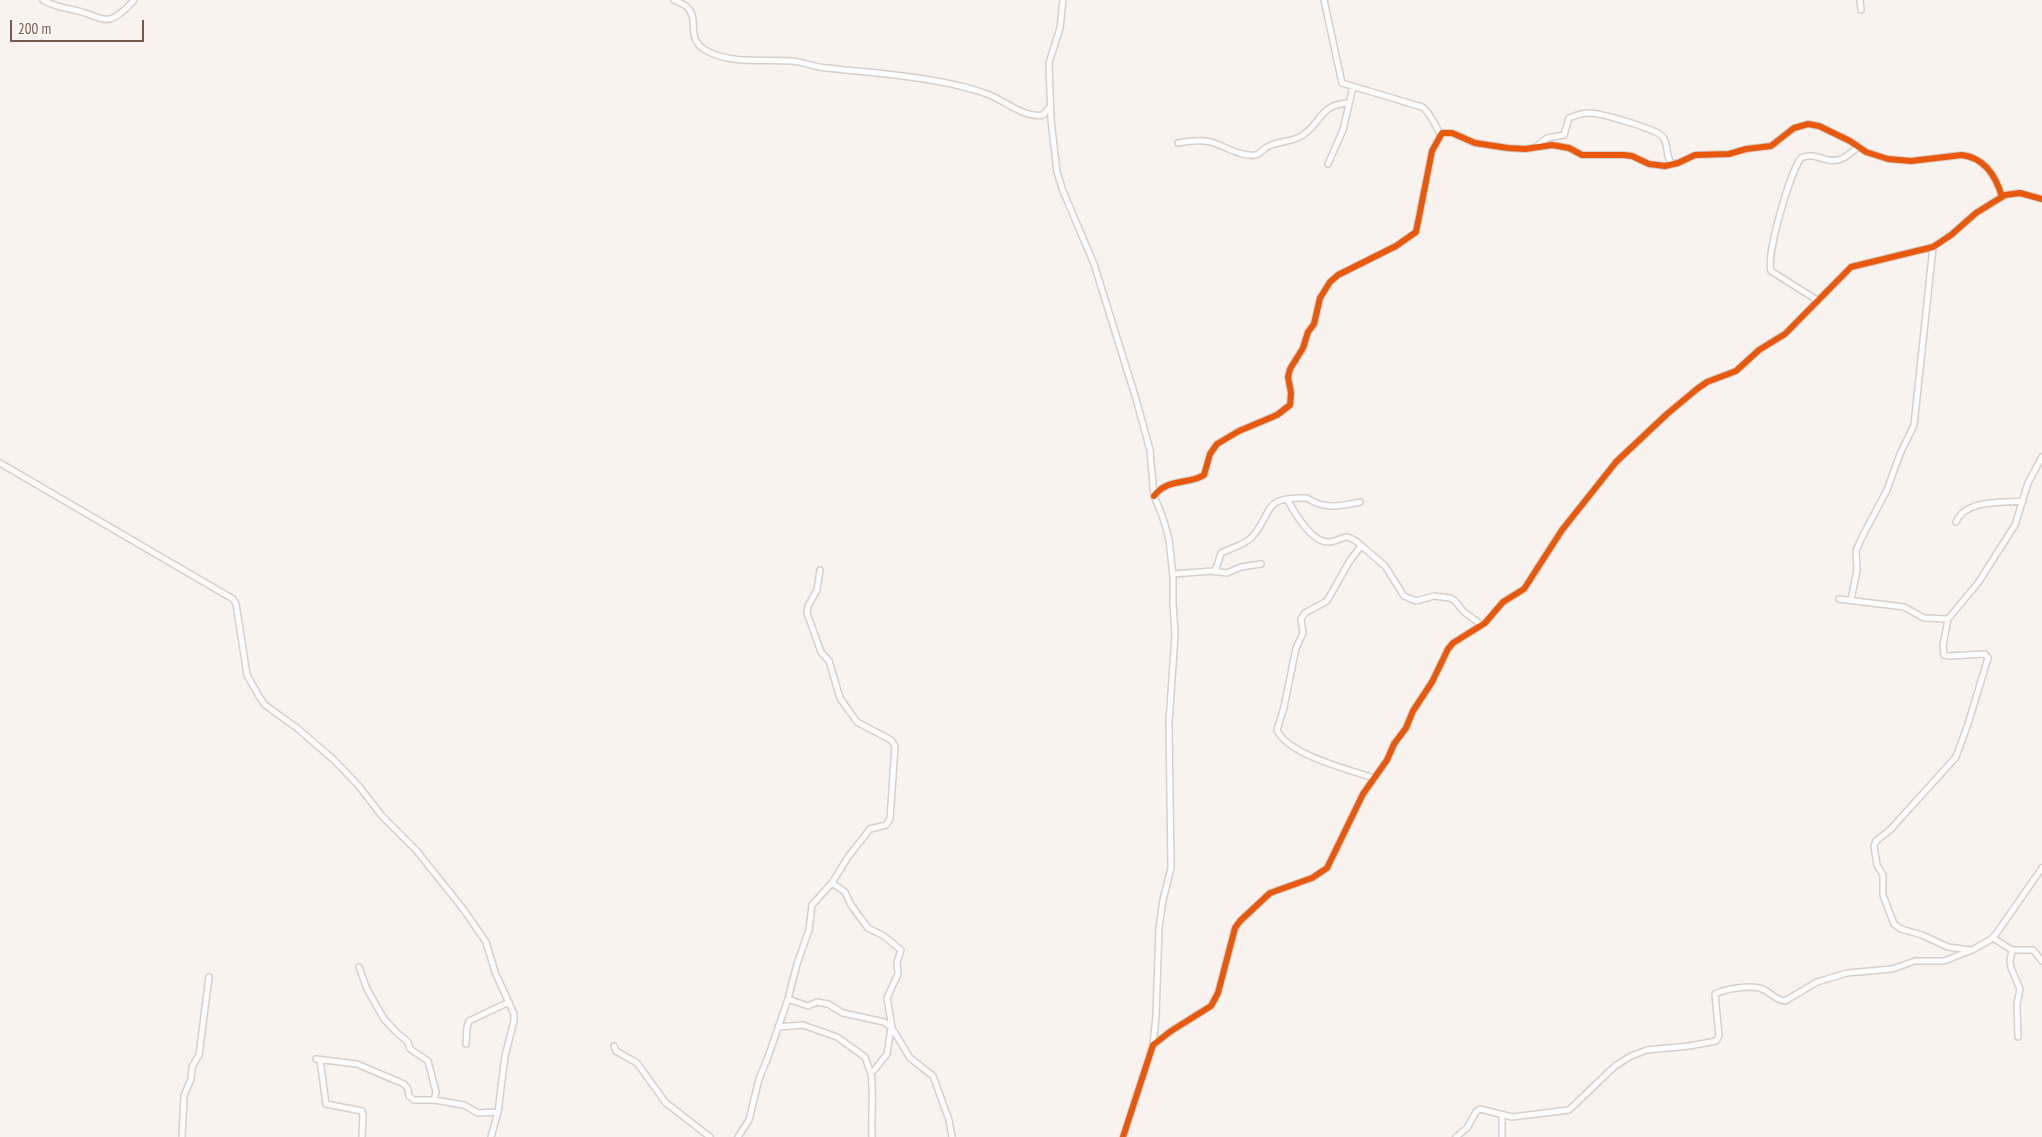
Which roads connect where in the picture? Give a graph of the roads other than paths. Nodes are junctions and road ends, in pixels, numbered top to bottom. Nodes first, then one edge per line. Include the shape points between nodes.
1 (43, 0) edge
2 (134, 0) edge
3 (674, 0) edge
4 (1063, 0) edge
5 (1324, 0) edge
6 (1860, 0) edge
7 (1861, 10) dead end
8 (1353, 87) junction
9 (1349, 103) junction
10 (1050, 106) junction
11 (1440, 134) junction
12 (1178, 143) dead end
13 (1858, 147) junction
14 (1535, 148) junction
15 (1328, 164) dead end
16 (1673, 164) junction
17 (2002, 197) junction
18 (2042, 199) edge
19 (1934, 247) junction
20 (1817, 300) junction
21 (2042, 457) edge
22 (0, 463) edge
23 (1154, 496) junction
24 (1287, 499) junction
25 (2023, 501) junction
26 (1360, 502) dead end
27 (1956, 522) dead end
28 (1361, 546) junction
29 (1261, 564) dead end
30 (820, 570) dead end
31 (1215, 572) junction
32 (1173, 574) junction
33 (1839, 599) dead end
34 (1851, 600) junction
35 (1948, 619) junction
36 (1482, 625) junction
37 (1373, 778) junction
38 (2042, 868) edge
39 (832, 884) junction
40 (1993, 938) junction
41 (1972, 950) junction
42 (2012, 950) junction
43 (2042, 959) edge
44 (359, 967) dead end
45 (209, 976) dead end
46 (788, 999) junction
47 (509, 1002) junction
48 (778, 1027) junction
49 (891, 1028) junction
50 (2018, 1037) dead end
51 (466, 1044) dead end
52 (1153, 1045) junction
53 (614, 1046) dead end
54 (871, 1074) junction
55 (434, 1100) junction
56 (498, 1112) junction
57 (1502, 1115) junction
58 (182, 1137) edge
59 (362, 1137) edge
60 (491, 1137) edge
61 (710, 1137) edge
62 (738, 1137) edge
63 (872, 1137) edge
64 (952, 1137) edge
65 (1123, 1137) edge
66 (1456, 1137) edge
67 (1502, 1137) edge

1 - 2 street via 55,7 100,20 111,19
3 - 10 street via 686,6 691,13 696,43 716,55 798,62 936,81 988,94 1033,116 1043,115
4 - 10 street via 1060,28 1049,63
5 - 8 street via 1340,78 1342,83
6 - 7 street
8 - 9 street
8 - 11 street via 1422,106
9 - 12 street via 1326,109 1317,124 1305,134 1266,147 1256,155 1232,152 1212,142
9 - 15 street via 1340,137
10 - 23 street via 1060,182 1115,326 1150,450
11 - 14 street via 1452,133 1475,142 1508,148
11 - 23 street via 1432,151 1418,229 1396,246 1330,282 1320,298 1314,324 1303,348 1290,369 1291,398 1288,407 1218,444 1210,454 1204,475 1172,483
13 - 16 street via 1819,126 1803,124 1771,146 1729,154 1695,155
13 - 17 street via 1876,156 1903,161 1970,157 1993,174
13 - 20 street via 1840,160 1810,155 1801,158 1793,173 1777,227 1771,271
14 - 16 street via 1552,145 1587,155 1624,155 1654,165
14 - 16 street via 1547,138 1565,134 1569,118 1579,114 1597,114 1661,135 1668,160
17 - 18 street via 2020,193
17 - 19 street via 1976,213
19 - 20 street via 1855,265
19 - 34 street via 1914,425 1887,490 1860,539
20 - 36 street via 1785,334 1759,350 1736,371 1697,389 1620,458 1562,530 1524,589 1503,602
21 - 25 street via 2031,476
22 - 47 street via 233,599 247,675 260,698 334,760 416,850 486,942 494,972
23 - 32 street via 1166,528
24 - 26 street via 1307,498 1330,506
24 - 28 street via 1317,538 1331,542 1348,537
24 - 31 street via 1270,507 1246,541 1221,553
25 - 27 street via 1974,506 1960,514
25 - 35 street via 2015,525 1985,573
28 - 36 street via 1385,566 1404,596 1416,601 1434,596 1450,598
28 - 37 street via 1327,601 1301,619 1303,633 1296,648 1277,730 1300,751
29 - 31 street via 1227,573
30 - 39 street via 817,590 807,613 821,652 829,661 840,698 857,722 891,740 896,748 890,821 870,829
31 - 32 street
32 - 52 street via 1175,635 1169,715 1171,862 1159,928
33 - 34 street
34 - 35 street via 1906,608 1924,618
35 - 41 street via 1944,655 1988,656 1968,724 1952,762 1874,846 1877,865 1884,877 1883,896 1894,924 1940,944
36 - 37 street via 1448,649 1406,728
37 - 52 street via 1362,794 1327,868 1312,878 1270,893 1240,921 1211,1006
38 - 40 street
39 - 46 street via 812,905 809,930
39 - 49 street via 845,892 868,928 901,950 898,974 887,998
40 - 41 street
40 - 42 street
41 - 57 street via 1937,962 1915,962 1892,969 1838,975 1804,988 1785,1001 1757,987 1717,992 1719,1036 1716,1041 1647,1050 1630,1056 1569,1110 1512,1117
42 - 43 street via 2032,949
42 - 50 street via 2011,968 2020,989
44 - 55 street via 384,1019 408,1042 410,1049 428,1061 436,1092
45 - 58 street via 199,1055 184,1096
46 - 48 street
46 - 49 street via 808,1006 817,1002 828,1004 843,1013 884,1022
47 - 51 street via 469,1021
47 - 56 street via 514,1021 505,1056
48 - 54 street via 803,1025 837,1037 866,1058
48 - 62 street via 758,1080 749,1120
49 - 54 street via 888,1051
49 - 64 street via 910,1058 933,1076
52 - 65 street
53 - 61 street via 616,1051 637,1063 666,1103
54 - 63 street via 874,1091
55 - 56 street via 464,1105 481,1113
55 - 59 street via 414,1100 404,1084 352,1062 318,1060 326,1104 362,1111
56 - 60 street
57 - 66 street via 1485,1109 1477,1110 1467,1128
57 - 67 street

